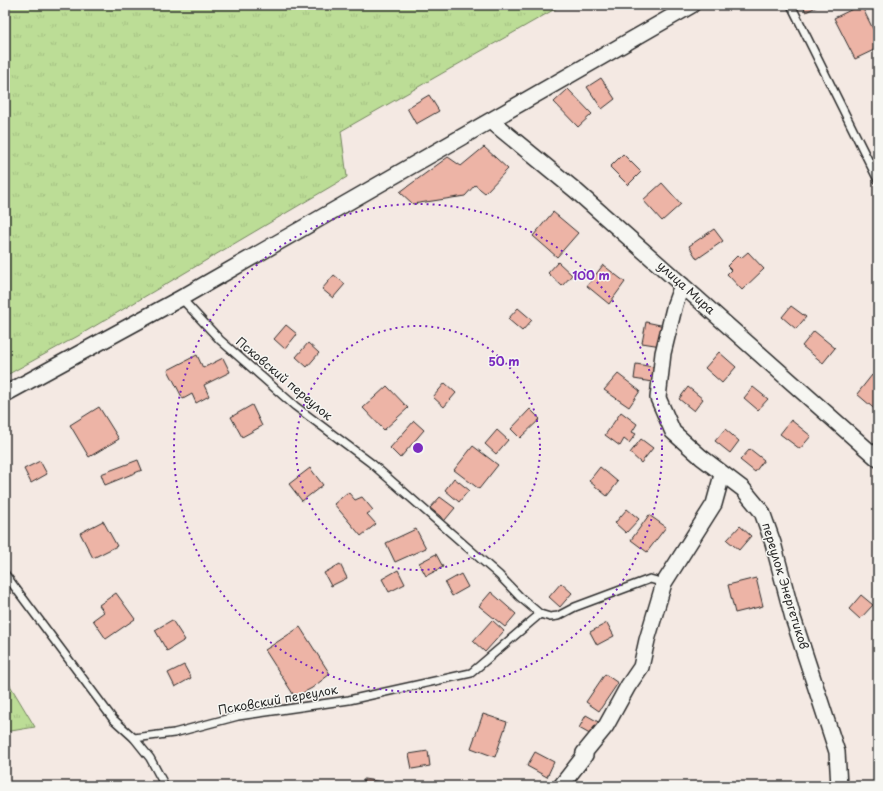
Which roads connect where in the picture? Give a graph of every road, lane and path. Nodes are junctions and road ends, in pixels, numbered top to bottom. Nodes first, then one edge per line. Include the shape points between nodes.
1 (692, 5) edge
2 (791, 5) edge
3 (491, 121) junction
4 (878, 180) edge
5 (682, 285) junction
6 (181, 298) junction
7 (5, 394) edge
8 (878, 459) edge
9 (722, 474) junction
10 (5, 574) edge
11 (664, 583) junction
12 (540, 614) junction
13 (134, 738) junction
14 (165, 786) edge
15 (562, 786) edge
16 (840, 786) edge

1 - 3 street
2 - 4 lane
3 - 5 street, улица Мира via 575,190
3 - 6 street
5 - 8 street, улица Мира
5 - 9 street, переулок Энергетиков via 663,352 658,398 673,432
6 - 7 street
6 - 12 lane, Псковский переулок via 220,340 295,406 371,463
9 - 11 street via 714,504
9 - 16 street, переулок Энергетиков via 743,490 762,512 836,752
10 - 13 lane via 113,719
11 - 12 lane via 650,579 575,607 558,616
11 - 15 street via 641,666 606,726
12 - 13 lane, Псковский переулок via 471,673 349,700 238,716 174,733
13 - 14 lane via 150,758

